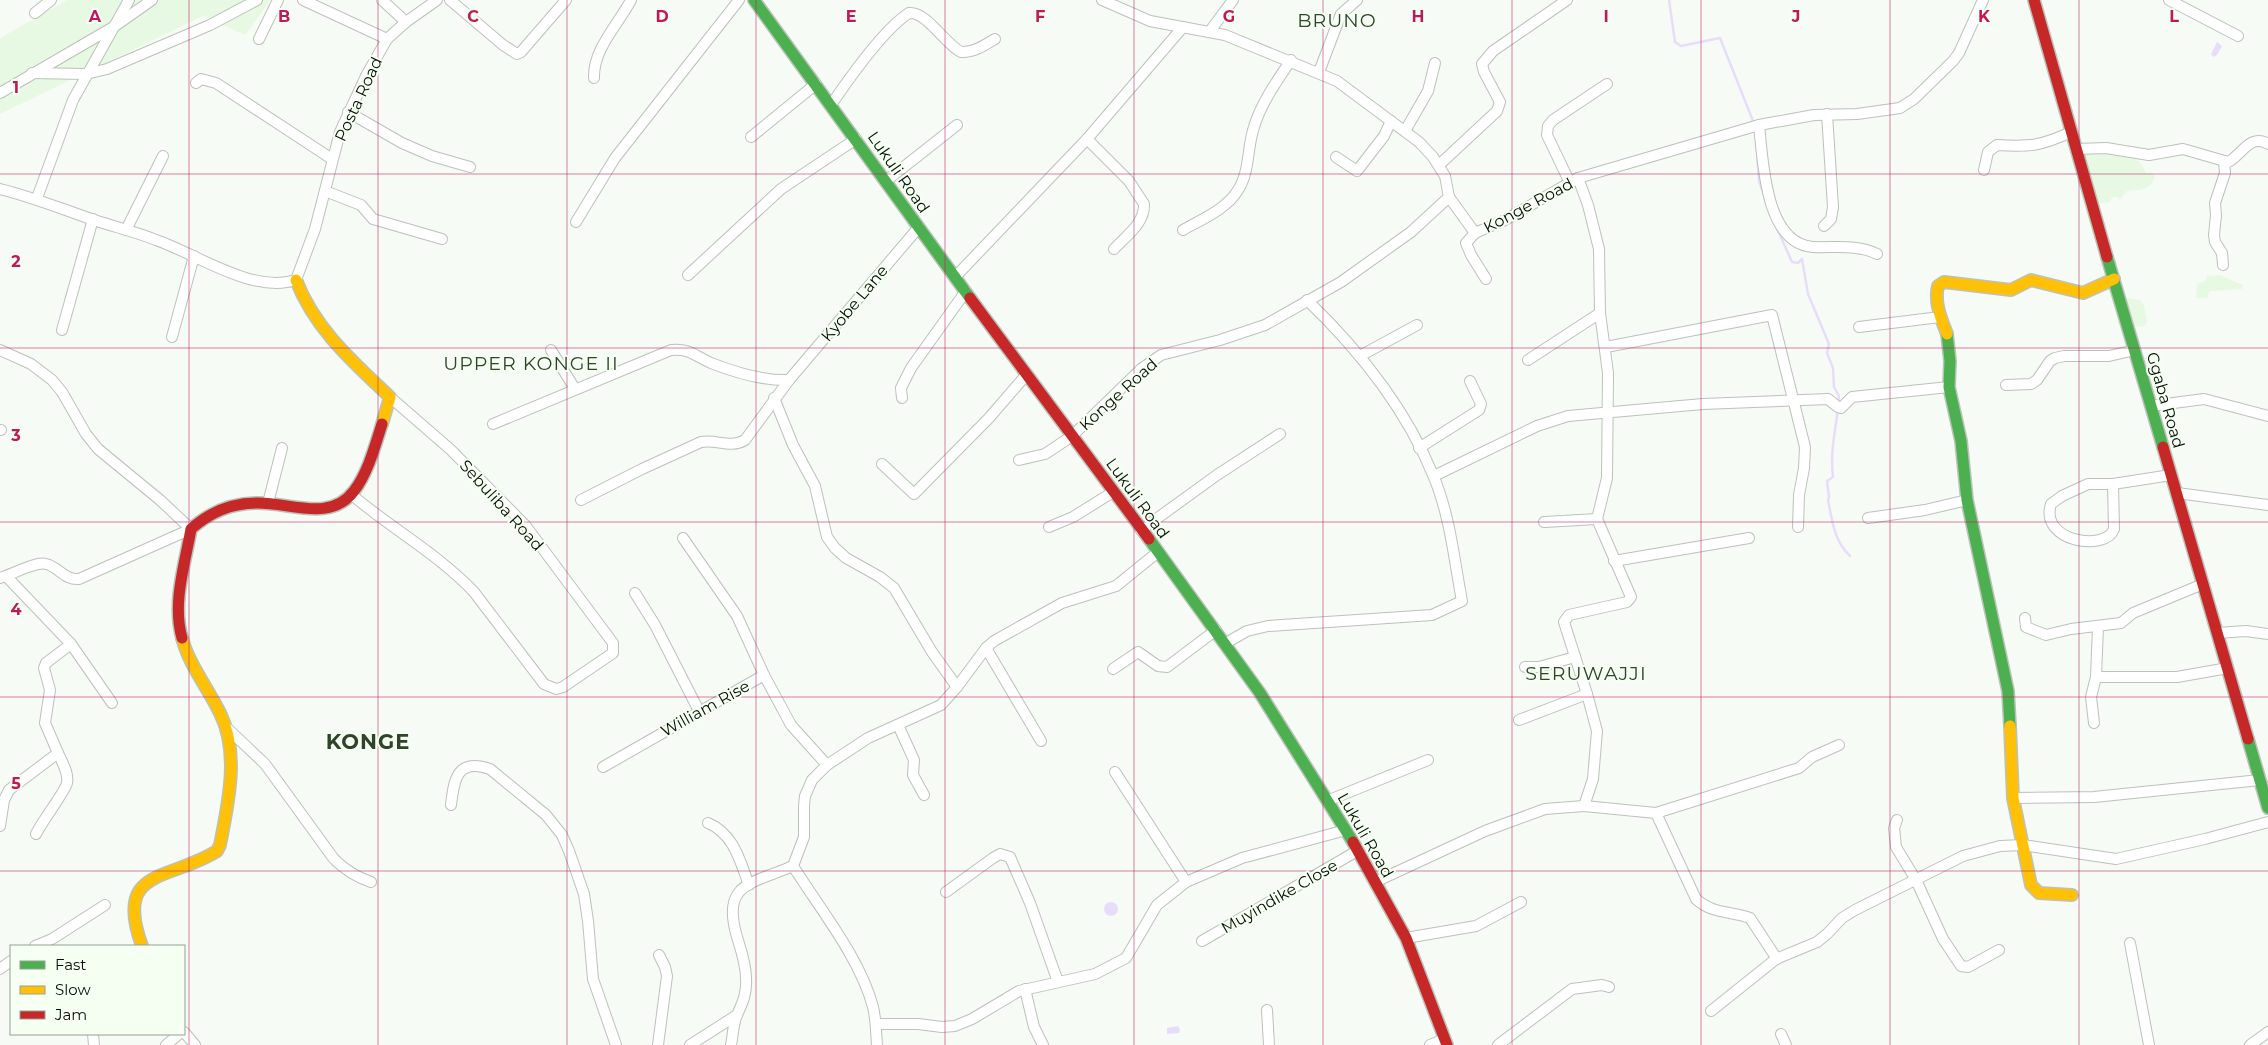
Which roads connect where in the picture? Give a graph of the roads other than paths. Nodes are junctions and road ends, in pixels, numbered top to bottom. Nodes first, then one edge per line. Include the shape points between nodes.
1 (51, 0) edge
2 (129, 0) edge
3 (152, 0) edge
4 (257, 0) edge
5 (278, 0) edge
6 (303, 0) edge
7 (382, 0) edge
8 (437, 0) edge
9 (450, 0) edge
10 (566, 0) edge
11 (631, 0) edge
12 (739, 0) edge
13 (754, 0) edge
14 (1233, 0) edge
15 (1356, 0) edge
16 (1567, 0) edge
17 (1983, 0) edge
18 (2034, 0) edge
19 (2169, 0) edge
20 (1110, 2) edge
21 (35, 13) dead end
22 (406, 22) junction
23 (115, 26) junction
24 (1182, 27) junction
25 (1210, 31) junction
26 (2238, 36) dead end
27 (259, 39) dead end
28 (387, 39) junction
29 (995, 39) dead end
30 (1291, 60) junction
31 (1436, 63) dead end
32 (1319, 72) junction
33 (32, 73) junction
34 (86, 74) junction
35 (594, 78) dead end
36 (196, 83) dead end
37 (816, 84) junction
38 (1607, 84) dead end
39 (0, 92) edge
40 (831, 105) junction
41 (348, 112) junction
42 (1827, 114) junction
43 (1391, 120) junction
44 (957, 125) dead end
45 (1759, 125) junction
46 (1405, 131) junction
47 (2071, 132) junction
48 (751, 137) dead end
49 (856, 139) junction
50 (1086, 139) junction
51 (2268, 144) edge
52 (2076, 149) junction
53 (163, 156) dead end
54 (1336, 157) dead end
55 (332, 159) junction
56 (2229, 160) junction
57 (1439, 165) junction
58 (470, 167) dead end
59 (1984, 170) dead end
60 (886, 181) junction
61 (1574, 181) junction
62 (0, 189) edge
63 (325, 191) junction
64 (1449, 197) junction
65 (37, 198) junction
66 (93, 219) junction
67 (576, 222) dead end
68 (1824, 226) dead end
69 (919, 227) junction
70 (126, 230) junction
71 (1183, 230) dead end
72 (1475, 233) junction
73 (442, 239) dead end
74 (1114, 249) dead end
75 (1877, 254) dead end
76 (194, 256) junction
77 (2223, 265) dead end
78 (688, 275) dead end
79 (955, 277) junction
80 (1486, 279) dead end
81 (2114, 279) junction
82 (296, 280) junction
83 (966, 291) junction
84 (1308, 300) junction
85 (1600, 313) junction
86 (1940, 317) junction
87 (1417, 325) dead end
88 (1859, 327) dead end
89 (62, 330) dead end
90 (172, 337) dead end
91 (1606, 347) junction
92 (0, 350) edge
93 (551, 350) dead end
94 (2135, 350) junction
95 (1360, 356) junction
96 (1528, 360) dead end
97 (1027, 374) junction
98 (789, 380) junction
99 (1470, 381) dead end
100 (2006, 385) dead end
101 (1948, 387) junction
102 (575, 389) junction
103 (390, 397) junction
104 (774, 398) junction
105 (902, 398) dead end
106 (1792, 400) junction
107 (2151, 406) junction
108 (1609, 411) junction
109 (2268, 416) edge
110 (493, 424) dead end
111 (1280, 434) dead end
112 (1072, 436) junction
113 (282, 448) dead end
114 (1419, 448) junction
115 (1019, 460) dead end
116 (882, 464) dead end
117 (2172, 475) junction
118 (1434, 476) junction
119 (2113, 484) junction
120 (1113, 492) junction
121 (2177, 493) junction
122 (352, 494) junction
123 (580, 500) dead end
124 (1967, 500) junction
125 (268, 503) junction
126 (2268, 505) edge
127 (1868, 518) dead end
128 (1597, 519) junction
129 (1544, 522) dead end
130 (1049, 528) dead end
131 (1798, 528) dead end
132 (190, 529) junction
133 (1141, 530) junction
134 (683, 538) dead end
135 (1749, 538) dead end
136 (1158, 552) junction
137 (1614, 561) junction
138 (3, 577) edge
139 (2203, 584) junction
140 (636, 593) dead end
141 (2025, 618) dead end
142 (2098, 627) junction
143 (1216, 630) junction
144 (2217, 633) junction
145 (2268, 634) edge
146 (1226, 643) junction
147 (71, 644) junction
148 (986, 648) junction
149 (1574, 657) junction
150 (1525, 667) dead end
151 (2228, 668) junction
152 (1113, 669) dead end
153 (764, 676) junction
154 (2096, 677) junction
155 (957, 687) junction
156 (1587, 694) junction
157 (112, 703) dead end
158 (699, 711) junction
159 (1519, 720) dead end
160 (2094, 723) dead end
161 (898, 725) junction
162 (227, 728) junction
163 (1041, 741) dead end
164 (1839, 745) dead end
165 (58, 753) junction
166 (1428, 760) dead end
167 (827, 765) junction
168 (602, 767) dead end
169 (1115, 772) dead end
170 (2260, 780) junction
171 (924, 795) dead end
172 (2014, 798) junction
173 (1327, 801) junction
174 (451, 804) dead end
175 (1584, 806) junction
176 (2268, 808) edge
177 (1656, 813) junction
178 (1897, 820) dead end
179 (2268, 822) edge
180 (708, 823) dead end
181 (0, 826) edge
182 (1346, 830) junction
183 (36, 834) dead end
184 (2023, 845) junction
185 (1357, 851) junction
186 (793, 866) junction
187 (1916, 880) junction
188 (371, 882) dead end
189 (1186, 882) junction
190 (1375, 882) junction
191 (749, 885) junction
192 (946, 892) dead end
193 (2072, 895) dead end
194 (1521, 902) dead end
195 (105, 905) dead end
196 (1406, 938) junction
197 (1202, 941) dead end
198 (2130, 943) dead end
199 (37, 945) edge
200 (142, 945) edge
201 (1999, 950) dead end
202 (659, 955) dead end
203 (1777, 959) junction
204 (1058, 982) junction
205 (1609, 987) dead end
206 (1025, 989) junction
207 (1267, 1010) dead end
208 (1711, 1011) dead end
209 (737, 1015) junction
210 (876, 1024) junction
211 (2268, 1032) edge
212 (185, 1033) edge
213 (1781, 1034) dead end
214 (178, 1035) edge
215 (1446, 1042) edge
216 (166, 1045) edge
217 (195, 1045) edge
218 (616, 1045) edge
219 (658, 1045) edge
220 (690, 1045) edge
221 (731, 1045) edge
222 (877, 1045) edge
223 (1043, 1045) edge
224 (1269, 1045) edge
225 (1430, 1045) edge
226 (1498, 1045) edge
227 (1786, 1045) edge
228 (2149, 1045) edge
229 (2250, 1045) edge

1 - 21 street
2 - 23 street
3 - 23 street
4 - 34 street via 210,25 107,69
5 - 27 street
6 - 28 street
7 - 22 street
8 - 22 street, Posta Road
9 - 10 street via 517,54
11 - 35 street via 602,48 594,68
12 - 67 street via 615,158
13 - 37 street, Lukuli Road
14 - 25 street
15 - 32 street via 1341,14
16 - 57 street via 1493,51 1482,64 1500,102 1499,107
17 - 42 street, Konge Road via 1958,53 1914,99 1892,110
18 - 47 street, Ggaba Road
19 - 26 street
20 - 24 street via 1150,21
22 - 28 street, Posta Road
23 - 33 street
23 - 34 street
24 - 25 street
24 - 50 street
25 - 30 street
28 - 41 street, Posta Road
29 - 40 street via 976,49 961,52 921,17 909,13 860,64
30 - 32 street
30 - 71 street via 1257,116 1239,189 1231,200
31 - 46 street via 1428,91
32 - 43 street via 1352,90
33 - 34 street
33 - 39 street
34 - 65 street via 64,121
36 - 55 street via 201,79 216,83
37 - 40 street, Lukuli Road
37 - 48 street
38 - 61 street via 1548,126 1547,135
40 - 49 street, Lukuli Road
41 - 55 street, Posta Road
41 - 58 street via 410,146
42 - 45 street, Konge Road
42 - 68 street via 1833,207 1831,220
43 - 46 street
43 - 54 street via 1384,136 1357,171
44 - 60 street
45 - 61 street, Konge Road
45 - 75 street via 1767,188 1779,223 1788,237 1806,246 1859,247
46 - 57 street
47 - 52 street, Ggaba Road
47 - 59 street via 2038,145 1997,145 1988,152
49 - 60 street, Lukuli Road
49 - 78 street via 781,189
50 - 74 street via 1129,181 1144,204 1139,223
50 - 79 street
51 - 56 street via 2261,140 2253,141
52 - 56 street via 2106,148 2149,156 2183,150
52 - 81 street, Ggaba Road
53 - 70 street
55 - 63 street, Posta Road
56 - 77 street via 2214,203 2215,242 2222,253
57 - 64 street
60 - 69 street, Lukuli Road
61 - 72 street, Konge Road
61 - 85 street via 1588,205 1599,249
62 - 65 street
63 - 73 street via 361,205 373,219
63 - 82 street, Posta Road
64 - 72 street, Konge Road
64 - 84 street, Konge Road via 1373,261
65 - 66 street
66 - 70 street
66 - 89 street
69 - 79 street, Lukuli Road
69 - 98 street, Kyobe Lane
70 - 76 street
72 - 80 street via 1466,243
76 - 82 street via 259,281
76 - 90 street
79 - 83 street, Lukuli Road
81 - 86 street via 2078,293 2031,280 2011,290 1948,281 1936,289
81 - 94 street, Ggaba Road
82 - 103 street via 300,294 327,336
83 - 97 street, Lukuli Road
83 - 105 street via 911,368 901,388
84 - 95 street
84 - 112 street, Konge Road via 1265,324 1161,355
85 - 91 street
85 - 96 street
86 - 88 street
86 - 101 street via 1948,337
87 - 95 street
91 - 106 street via 1772,315
91 - 108 street
92 - 132 street via 31,364 52,380 98,449
93 - 102 street
94 - 100 street via 2109,356 2055,358 2031,384
94 - 107 street, Ggaba Road
95 - 114 street via 1397,408
97 - 112 street, Lukuli Road
97 - 116 street via 914,494
98 - 102 street via 751,375 681,349 663,352
98 - 104 street, Kyobe Lane
99 - 114 street via 1481,404 1479,410
101 - 106 street via 1852,397 1841,408 1830,399
101 - 124 street via 1960,441
102 - 110 street
103 - 122 street via 362,480
103 - 122 street, Sebuliba Road via 451,450 525,525 612,643 613,652 563,687 550,688 463,580
104 - 123 street, Kyobe Lane via 745,440 737,445 701,442
104 - 155 street via 793,445 815,486 827,537 846,558 894,588
106 - 108 street
106 - 131 street via 1800,419 1806,454 1799,495
107 - 109 street via 2204,399
107 - 117 street, Ggaba Road
108 - 118 street via 1552,420
108 - 128 street via 1606,485
111 - 133 street via 1217,474
112 - 115 street, Konge Road via 1045,454
112 - 120 street, Lukuli Road
113 - 125 street
114 - 118 street
117 - 119 street
117 - 121 street, Ggaba Road
118 - 146 street via 1445,511 1462,601 1432,615 1268,626 1247,630
119 - 119 street via 2112,535 2104,539 2080,540 2055,529 2049,509 2056,499 2088,484
120 - 130 street
120 - 133 street, Lukuli Road
121 - 126 street
121 - 139 street, Ggaba Road
122 - 125 street via 336,505 312,510
124 - 127 street
124 - 172 street via 2008,691
125 - 132 street via 222,508 202,518
128 - 129 street
128 - 137 street
132 - 138 street via 79,579 68,578 46,564
132 - 162 street via 179,609 180,630 189,655
133 - 136 street, Lukuli Road
134 - 153 street via 737,616
135 - 137 street
136 - 143 street, Lukuli Road
136 - 148 street via 1116,586 1062,603
137 - 149 street via 1631,599 1566,616 1564,625
138 - 147 street
139 - 142 street via 2133,614 2121,623
139 - 144 street, Ggaba Road
140 - 158 street
141 - 142 street via 2026,627 2046,635
142 - 154 street
143 - 146 street, Lukuli Road
143 - 152 street via 1167,667 1158,666 1138,652
144 - 145 street
144 - 151 street, Ggaba Road
146 - 173 street, Lukuli Road
147 - 157 street
147 - 165 street via 44,668 50,690 45,723
148 - 155 street
148 - 163 street
149 - 150 street via 1539,667
149 - 156 street
151 - 154 street via 2177,677
151 - 170 street, Ggaba Road
153 - 158 street, William Rise
153 - 167 street, William Rise via 791,725
154 - 160 street via 2091,697
155 - 161 street via 941,705
156 - 159 street
156 - 175 street via 1597,731 1593,779
158 - 168 street, William Rise
161 - 167 street via 868,738
161 - 171 street via 914,760 914,775
162 - 188 street via 265,764 342,868
162 - 200 street via 229,765 220,845 214,853 152,878 138,891 134,918
164 - 177 street via 1812,757 1799,768
165 - 181 street via 9,790
165 - 183 street via 66,770 67,783
166 - 173 street
167 - 186 street via 812,780 807,791 804,837
169 - 189 street
170 - 172 street via 2094,797
170 - 176 street, Ggaba Road
172 - 184 street
173 - 182 street, Lukuli Road
174 - 218 street via 456,774 482,766 546,815 562,835 584,894 593,979
175 - 177 street
175 - 190 street via 1545,809 1516,819
177 - 203 street via 1696,899 1714,911 1750,918
178 - 187 street via 1894,828 1896,847
179 - 184 street via 2116,859
180 - 191 street via 730,840
182 - 185 street, Lukuli Road
182 - 189 street via 1242,858
184 - 187 street via 1981,850
184 - 193 street via 2034,890
185 - 190 street, Lukuli Road
185 - 197 street, Muyindike Close
186 - 191 street
186 - 210 street via 851,958 867,990
187 - 201 street via 1943,939 1960,966 1968,967
187 - 203 street via 1842,918 1817,942
189 - 204 street via 1157,905 1126,958 1095,974
190 - 196 street, Lukuli Road
191 - 209 street via 737,893 731,908 746,976 745,998
192 - 204 street via 1000,854 1010,858
194 - 196 street via 1476,926
195 - 199 street
196 - 215 street, Lukuli Road
198 - 228 street
202 - 219 street via 667,976
203 - 208 street
204 - 206 street
205 - 226 street via 1572,989
206 - 210 street via 954,1026
206 - 223 street via 1034,1028
207 - 224 street
209 - 220 street
209 - 221 street
210 - 222 street
211 - 229 street
212 - 217 street
213 - 227 street
214 - 216 street
215 - 225 street

